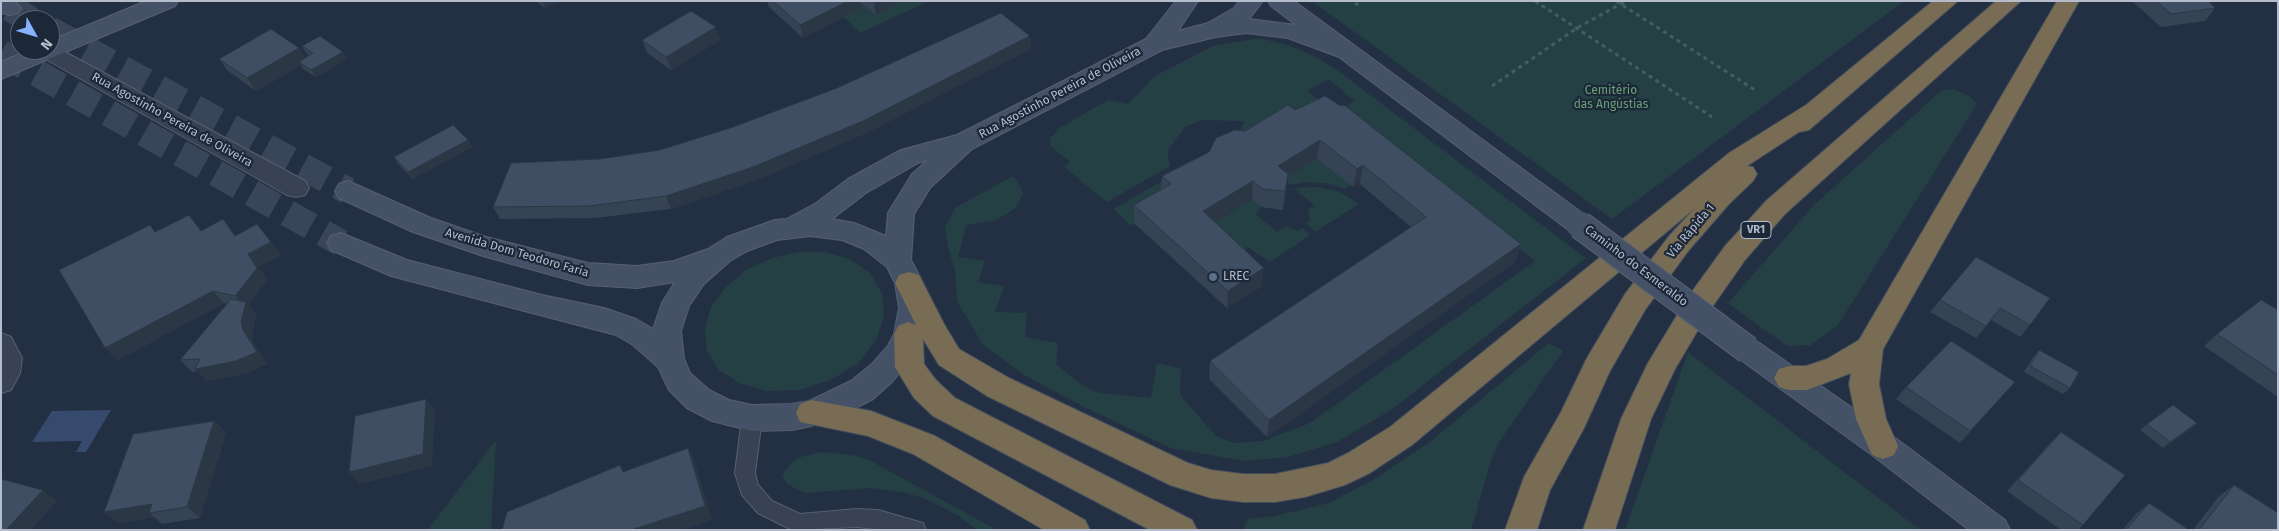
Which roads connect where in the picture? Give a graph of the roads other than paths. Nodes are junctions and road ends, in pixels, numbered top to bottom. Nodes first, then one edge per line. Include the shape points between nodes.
1 (167, 1) edge
2 (1187, 1) edge
3 (1252, 1) edge
4 (1279, 1) edge
5 (1947, 1) edge
6 (2010, 1) edge
7 (2068, 1) edge
8 (1216, 29) junction
9 (1154, 44) junction
10 (60, 46) edge
11 (1348, 52) junction
12 (60, 58) edge
13 (27, 60) edge
14 (1, 71) edge
15 (1813, 112) junction
16 (965, 142) junction
17 (296, 188) dead end
18 (348, 191) tunnel mouth
19 (793, 227) junction
20 (341, 243) tunnel mouth
21 (720, 254) junction
22 (903, 272) junction
23 (908, 334) junction
24 (1, 345) edge
25 (1869, 348) junction
26 (669, 359) junction
27 (1790, 378) junction
28 (1, 381) edge
29 (812, 413) junction
30 (752, 418) junction
31 (1883, 446) junction
32 (916, 530) edge
33 (1074, 530) edge
34 (1181, 530) edge
35 (1521, 530) edge
36 (1599, 530) edge
37 (1994, 530) edge

1 - 10 main road
2 - 9 main road, Rua Agostinho Pereira de Oliveira
3 - 8 main road, Rua Agostinho Pereira de Oliveira via 1242,13
4 - 11 main road, Caminho do Esmeraldo
5 - 15 highway, Via Rápida 1
6 - 36 highway, VR1 via 1776,207 1735,252 1698,304 1663,363 1636,419
7 - 25 highway
8 - 9 main road, Rua Agostinho Pereira de Oliveira
8 - 11 main road, Rua Agostinho Pereira de Oliveira via 1246,26 1291,31
9 - 16 main road, Rua Agostinho Pereira de Oliveira
11 - 27 main road, Caminho do Esmeraldo, bridge
12 - 17 street, Rua Agostinho Pereira de Oliveira
13 - 14 main road
15 - 22 highway via 1738,159 1401,436 1334,476 1305,483 1275,488 1243,488 1211,484 1181,475 998,387 950,357
15 - 35 highway, Via Rápida 1 via 1720,197 1679,243 1634,302 1535,487
16 - 19 main road, Rua Agostinho Pereira de Oliveira via 910,156
16 - 22 main road, Rua Agostinho Pereira de Oliveira via 921,181 901,213
18 - 21 main road, Avenida Dom Teodoro Faria via 422,225 483,246 588,274 658,275
19 - 21 main road via 756,236
19 - 22 main road via 845,230 874,242
20 - 26 main road via 401,269 604,319 643,337
21 - 26 main road via 694,276 676,303 667,331
22 - 23 main road, Rua Agostinho Pereira de Oliveira via 913,308
23 - 29 main road, Rua Agostinho Pereira de Oliveira via 898,354 862,390
23 - 34 highway via 910,367 925,389 944,407
24 - 28 street via 7,358
25 - 27 highway via 1837,367 1807,378
25 - 31 highway via 1864,384 1871,419
26 - 30 main road, Rua Agostinho Pereira de Oliveira via 680,381 698,399 723,412
27 - 31 main road, Caminho do Esmeraldo
29 - 30 main road, Rua Agostinho Pereira de Oliveira
29 - 33 highway via 871,424 907,437
30 - 32 lane via 745,473 749,490 765,507 799,523 878,519
31 - 37 main road, Caminho do Esmeraldo

